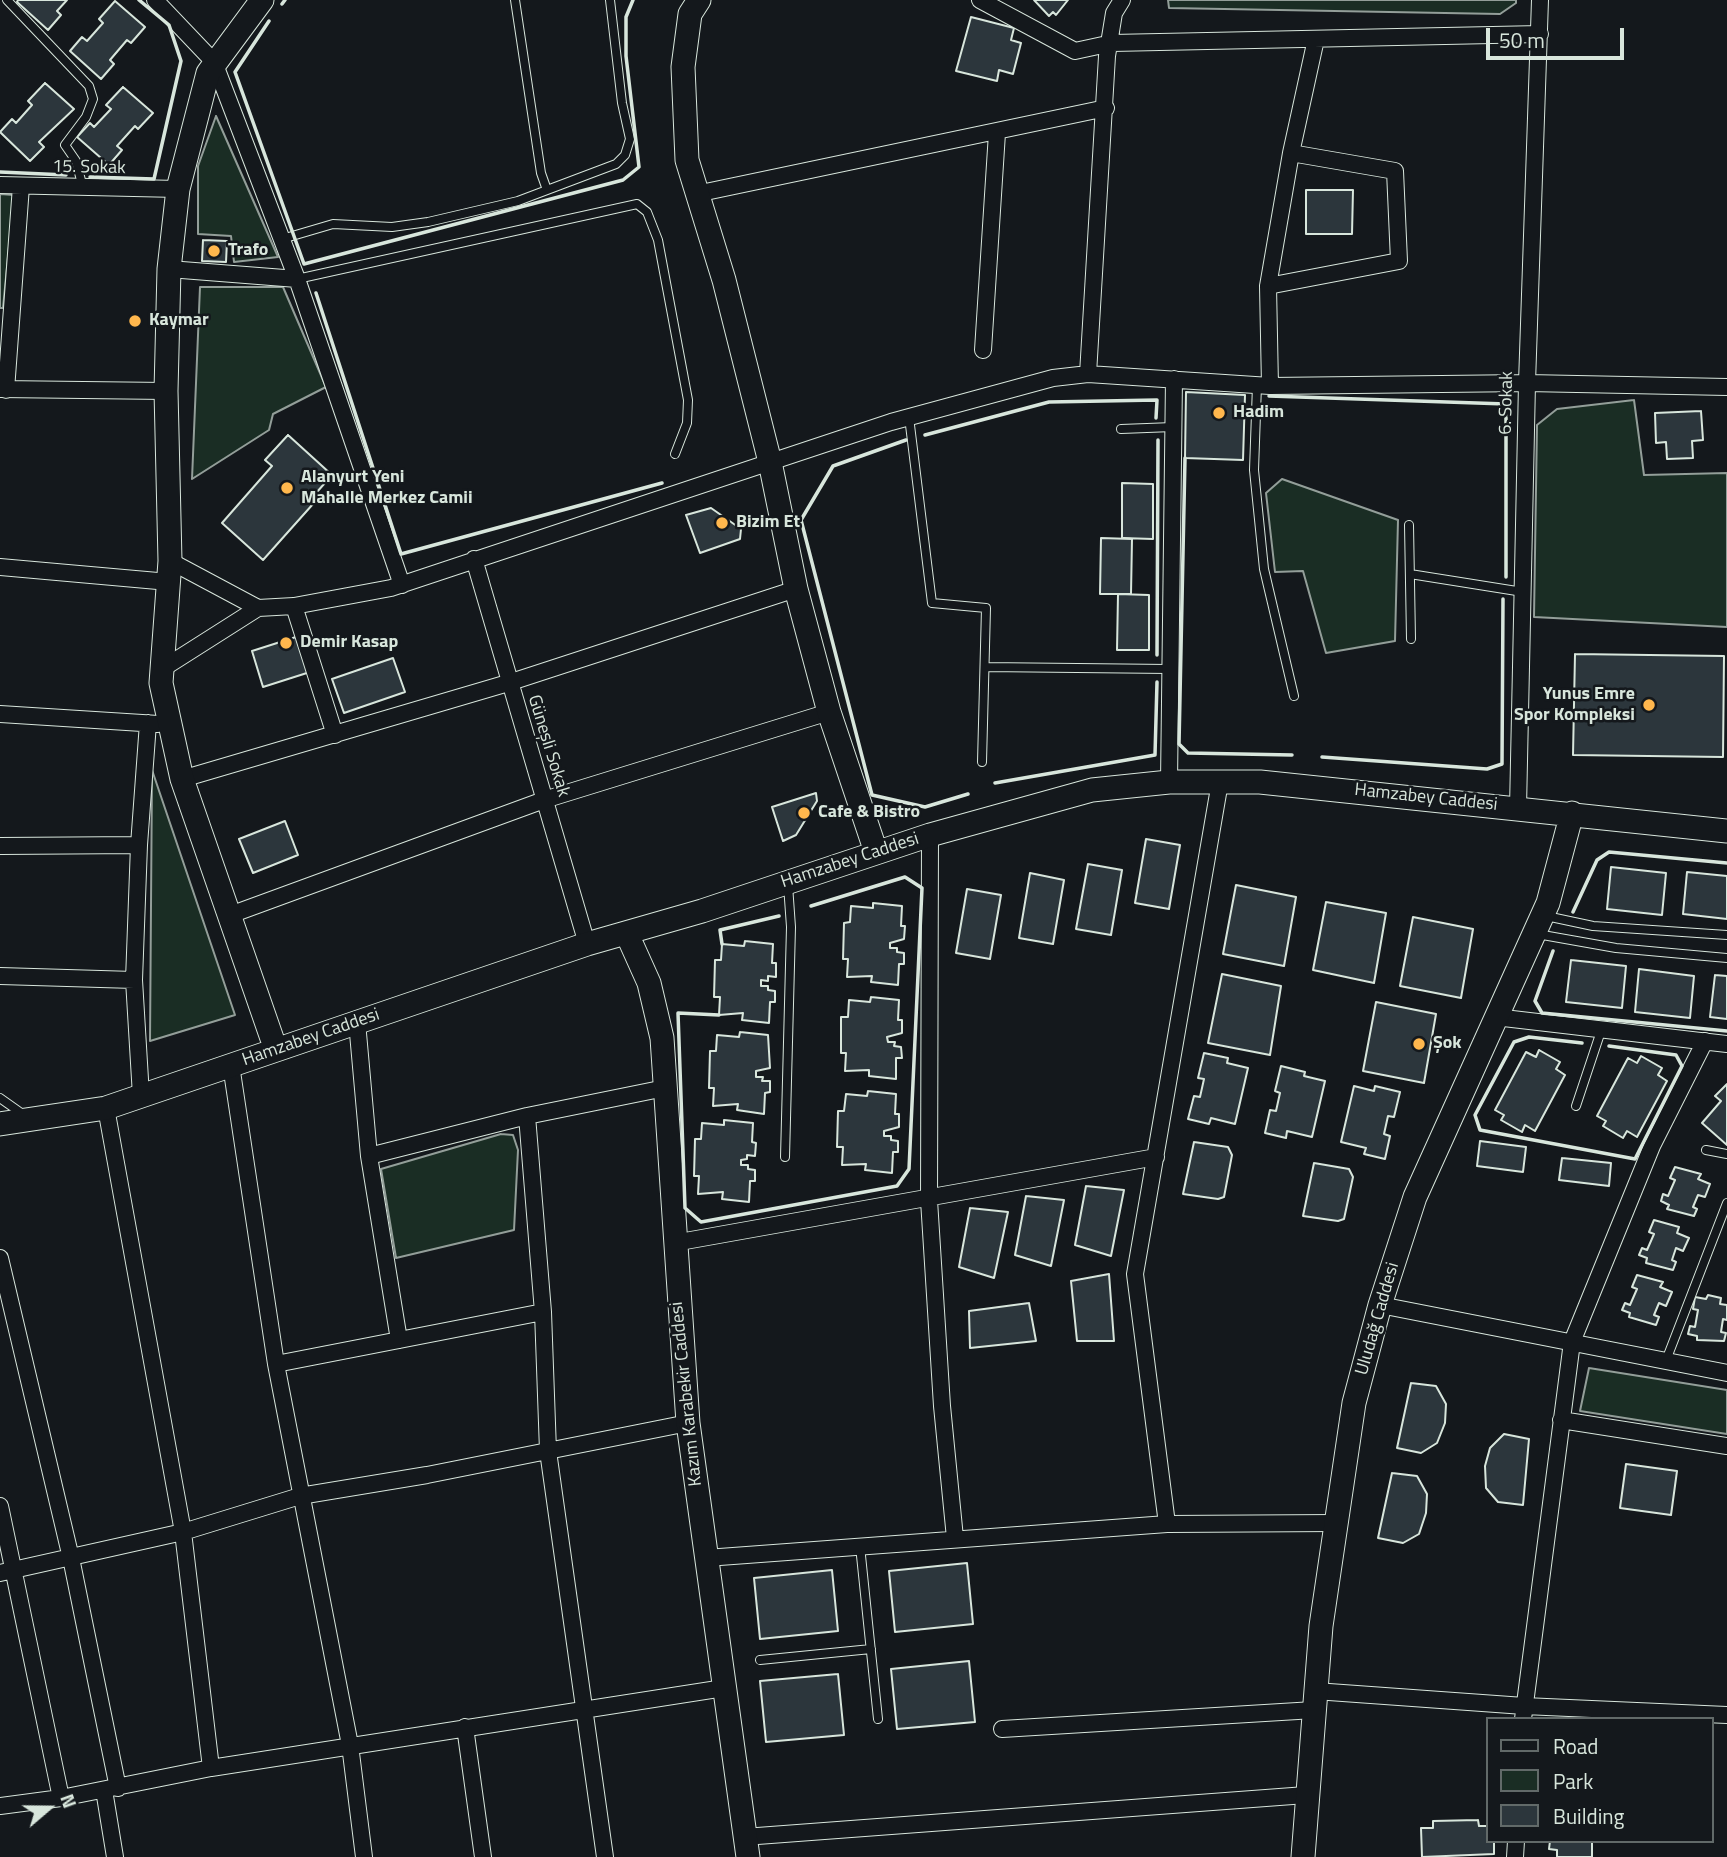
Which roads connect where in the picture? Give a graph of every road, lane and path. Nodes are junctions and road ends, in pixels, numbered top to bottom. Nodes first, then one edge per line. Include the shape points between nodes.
1 (7, 0) edge
2 (155, 0) edge
3 (262, 0) edge
4 (515, 0) edge
5 (610, 0) edge
6 (699, 0) edge
7 (980, 0) edge
8 (1122, 0) edge
9 (1540, 0) edge
10 (1540, 34) junction
11 (1316, 39) junction
12 (1112, 43) junction
13 (214, 62) junction
14 (1107, 108) junction
15 (997, 133) junction
16 (1291, 153) junction
17 (0, 185) edge
18 (21, 186) junction
19 (83, 188) junction
20 (178, 189) junction
21 (547, 190) junction
22 (696, 194) junction
23 (282, 239) junction
24 (169, 269) junction
25 (297, 279) junction
26 (1268, 286) junction
27 (6, 318) edge
28 (984, 350) dead end
29 (1088, 374) junction
30 (1174, 379) junction
31 (1527, 383) junction
32 (1263, 385) junction
33 (1727, 387) edge
34 (3, 389) edge
35 (166, 391) junction
36 (909, 416) junction
37 (1173, 427) junction
38 (1121, 429) dead end
39 (676, 454) dead end
40 (770, 462) junction
41 (1409, 524) dead end
42 (474, 559) junction
43 (0, 567) edge
44 (169, 571) junction
45 (1410, 574) junction
46 (402, 585) junction
47 (796, 589) junction
48 (1523, 592) junction
49 (294, 606) junction
50 (258, 608) junction
51 (1411, 639) dead end
52 (985, 667) junction
53 (162, 669) junction
54 (1169, 669) junction
55 (508, 684) junction
56 (1294, 696) dead end
57 (829, 712) junction
58 (0, 714) edge
59 (158, 724) junction
60 (335, 735) junction
61 (982, 762) dead end
62 (181, 779) junction
63 (1169, 782) junction
64 (1220, 782) junction
65 (544, 800) junction
66 (1518, 808) junction
67 (1573, 813) junction
68 (1727, 831) edge
69 (930, 835) junction
70 (139, 845) junction
71 (0, 846) edge
72 (876, 852) junction
73 (788, 882) junction
74 (230, 915) junction
75 (1538, 924) junction
76 (627, 934) junction
77 (1727, 935) edge
78 (587, 944) junction
79 (1727, 958) edge
80 (0, 976) edge
81 (134, 980) junction
82 (1495, 1017) junction
83 (357, 1022) junction
84 (1602, 1028) junction
85 (1705, 1041) junction
86 (1727, 1044) edge
87 (276, 1050) junction
88 (231, 1065) junction
89 (665, 1088) junction
90 (141, 1097) junction
91 (0, 1098) edge
92 (1576, 1106) dead end
93 (106, 1108) junction
94 (527, 1116) junction
95 (29, 1119) junction
96 (0, 1124) edge
97 (1706, 1150) dead end
98 (1727, 1154) edge
99 (369, 1156) junction
100 (785, 1157) dead end
101 (1156, 1157) junction
102 (929, 1200) junction
103 (1727, 1203) edge
104 (674, 1243) junction
105 (0, 1258) edge
106 (1380, 1305) junction
107 (543, 1312) junction
108 (399, 1340) junction
109 (1572, 1342) junction
110 (1665, 1363) junction
111 (275, 1364) junction
112 (1727, 1373) edge
113 (1561, 1420) junction
114 (688, 1423) junction
115 (1727, 1446) edge
116 (548, 1451) junction
117 (300, 1496) junction
118 (0, 1506) edge
119 (1336, 1522) junction
120 (1167, 1524) junction
121 (183, 1532) junction
122 (955, 1538) junction
123 (860, 1546) junction
124 (71, 1558) junction
125 (706, 1558) junction
126 (7, 1572) edge
127 (871, 1649) junction
128 (760, 1660) dead end
129 (724, 1688) junction
130 (1315, 1700) junction
131 (585, 1710) junction
132 (1524, 1712) edge
133 (1727, 1715) edge
134 (878, 1719) dead end
135 (465, 1727) junction
136 (1002, 1729) dead end
137 (349, 1745) junction
138 (211, 1768) junction
139 (111, 1789) junction
140 (1306, 1795) junction
141 (61, 1798) junction
142 (0, 1806) edge
143 (746, 1847) edge
144 (116, 1857) edge
145 (364, 1857) edge
146 (483, 1857) edge
147 (605, 1857) edge
148 (1303, 1857) edge

1 - 19 lane via 89,86 93,99 86,117 65,145 76,161
2 - 13 street
3 - 13 street
4 - 21 lane
5 - 21 lane via 628,147 616,164
6 - 22 street via 690,14 682,67 687,160
7 - 12 street via 1075,51
8 - 12 street via 1114,13
9 - 10 street, 6. Sokak
10 - 11 street
10 - 31 street, 6. Sokak
11 - 12 street
11 - 16 street
12 - 14 street via 1107,56
13 - 20 street
13 - 23 street
14 - 15 street
14 - 29 street
15 - 22 street
15 - 28 street
16 - 26 street
16 - 26 street via 1395,171 1399,261
17 - 18 street, 15. Sokak
18 - 19 street, 15. Sokak
18 - 27 street
19 - 20 street, 15. Sokak
20 - 24 street
21 - 23 lane via 428,222 392,227 333,224
22 - 40 street via 724,280
23 - 25 street
24 - 25 street
24 - 35 street
25 - 39 lane via 637,204 647,212 658,240 688,400 687,423
25 - 46 street
26 - 32 street
27 - 34 street
29 - 30 street
29 - 36 street via 1053,378
30 - 32 street
30 - 37 street
31 - 32 street
31 - 33 street
31 - 48 street, 6. Sokak
32 - 56 lane via 1254,470 1264,569
34 - 35 street
35 - 44 street
36 - 40 street
36 - 52 lane via 932,603 986,608
37 - 38 lane
37 - 54 street
40 - 42 street
40 - 47 street
41 - 45 lane
42 - 46 street
42 - 55 street, Güneşli Sokak
43 - 44 street
44 - 50 street
44 - 53 street
45 - 48 lane
45 - 51 lane
46 - 49 street
47 - 55 street
47 - 57 street
48 - 66 street, 6. Sokak
49 - 50 street
49 - 60 street
50 - 53 street
52 - 54 lane
52 - 61 lane
53 - 59 street
54 - 63 street
55 - 60 street
55 - 65 street, Güneşli Sokak
57 - 65 street
57 - 72 street
58 - 59 street
59 - 62 street
59 - 70 street
60 - 62 street
62 - 74 street
63 - 64 street, Hamzabey Caddesi
63 - 69 street, Hamzabey Caddesi via 1092,790
64 - 66 street, Hamzabey Caddesi
64 - 101 street
65 - 74 street
65 - 78 street, Güneşli Sokak
66 - 67 street, Hamzabey Caddesi
67 - 68 street, Hamzabey Caddesi
67 - 75 street, Uludağ Caddesi
69 - 72 street, Hamzabey Caddesi
69 - 102 street
70 - 71 street
70 - 81 street
72 - 73 street, Hamzabey Caddesi
73 - 76 street, Hamzabey Caddesi
73 - 100 lane
74 - 87 street
75 - 77 lane
75 - 79 lane via 1616,948
75 - 82 street, Uludağ Caddesi
76 - 78 street, Hamzabey Caddesi
76 - 89 street, Kazım Karabekir Caddesi via 649,983 662,1038
78 - 83 street, Hamzabey Caddesi
80 - 81 street
81 - 90 street
82 - 84 street
82 - 106 street, Uludağ Caddesi via 1415,1197
83 - 87 street, Hamzabey Caddesi
83 - 99 street
84 - 85 street
84 - 92 lane
85 - 86 street
85 - 109 street via 1652,1146
87 - 88 street, Hamzabey Caddesi
88 - 90 street, Hamzabey Caddesi
88 - 111 street
89 - 94 street
89 - 104 street, Kazım Karabekir Caddesi
90 - 93 street, Hamzabey Caddesi
91 - 95 lane
93 - 95 street, Hamzabey Caddesi
93 - 121 street
94 - 99 street
94 - 107 street
95 - 96 street, Hamzabey Caddesi
97 - 98 lane
99 - 108 street
101 - 102 street
101 - 120 street via 1135,1274
102 - 104 street
102 - 122 street
103 - 110 lane
104 - 114 street, Kazım Karabekir Caddesi
105 - 124 street
106 - 109 street
106 - 119 street, Uludağ Caddesi via 1354,1404
107 - 108 street
107 - 116 street
108 - 111 street
109 - 110 street
109 - 113 street
110 - 112 street
111 - 117 street
113 - 115 street
113 - 132 street
114 - 116 street
114 - 125 street, Kazım Karabekir Caddesi
116 - 117 street
116 - 131 street
117 - 121 street
117 - 137 street
118 - 126 street
119 - 120 street
119 - 130 street, Uludağ Caddesi
120 - 122 street
121 - 124 street
121 - 138 street
122 - 123 street
123 - 125 street
123 - 127 lane
124 - 126 street
124 - 139 street
125 - 129 street, Kazım Karabekir Caddesi
126 - 141 street
127 - 128 lane
127 - 134 lane
129 - 131 street
129 - 143 street, Kazım Karabekir Caddesi
130 - 132 street
130 - 136 street
130 - 140 street, Uludağ Caddesi
131 - 135 street
131 - 147 street
132 - 133 street
135 - 137 street
135 - 146 street
137 - 138 street
137 - 145 street
138 - 139 street
139 - 141 street
139 - 144 street
140 - 143 street
140 - 148 street, Uludağ Caddesi
141 - 142 street

